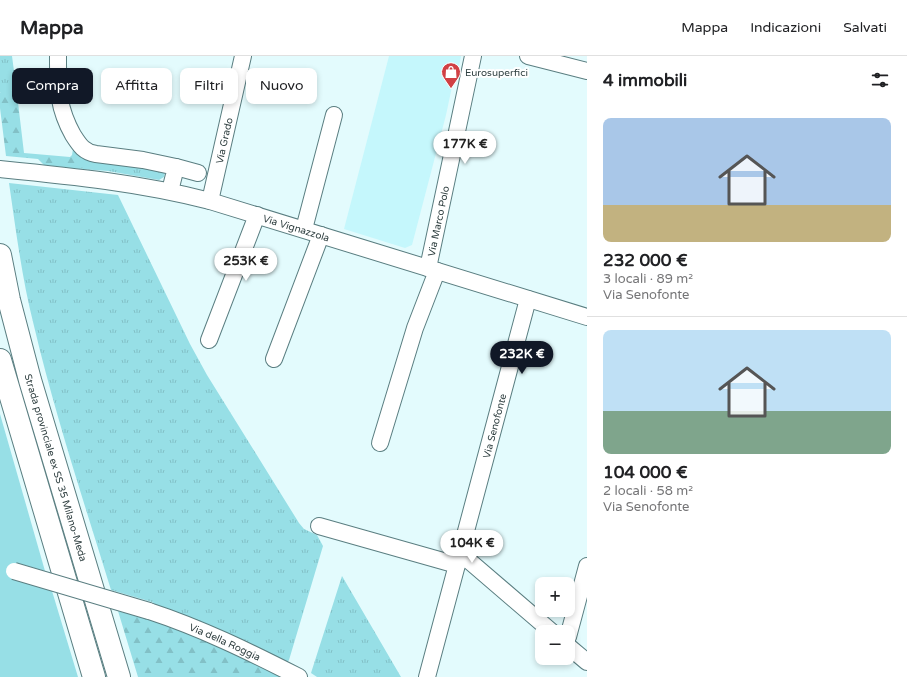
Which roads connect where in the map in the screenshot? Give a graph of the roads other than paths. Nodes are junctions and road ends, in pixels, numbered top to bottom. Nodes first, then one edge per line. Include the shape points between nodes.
1 (58, 56) edge
2 (243, 56) edge
3 (473, 56) edge
4 (528, 56) edge
5 (587, 71) edge
6 (334, 115) dead end
7 (176, 167) junction
8 (0, 169) edge
9 (198, 173) dead end
10 (170, 191) junction
11 (210, 201) junction
12 (257, 214) junction
13 (304, 229) junction
14 (321, 235) junction
15 (0, 255) edge
16 (433, 270) junction
17 (528, 299) junction
18 (587, 317) edge
19 (209, 340) dead end
20 (274, 359) dead end
21 (0, 360) edge
22 (380, 443) dead end
23 (319, 526) dead end
24 (459, 558) junction
25 (587, 566) edge
26 (14, 571) dead end
27 (543, 625) edge
28 (571, 625) edge
29 (575, 652) edge
30 (587, 662) edge
31 (94, 677) edge
32 (119, 677) edge
33 (299, 677) edge
34 (427, 677) edge

1 - 7 street via 61,107 65,120 82,149 89,153
2 - 11 street, Via Grado
3 - 16 street, Via Marco Polo
4 - 5 street
6 - 13 street
7 - 9 street
7 - 10 street
8 - 10 street, Via Vignazzola
10 - 11 street, Via Vignazzola
11 - 12 street, Via Vignazzola
12 - 13 street, Via Vignazzola
12 - 19 street
13 - 14 street, Via Vignazzola
14 - 16 street, Via Vignazzola
14 - 20 street
15 - 32 highway, Strada provinciale ex SS 35 Milano-Meda via 30,380
16 - 17 street, Via Vignazzola
16 - 22 street, Via Marco Polo
17 - 18 street, Via Vignazzola
17 - 24 street, Via Senofonte
21 - 31 highway
23 - 24 street
24 - 27 street
24 - 34 street, Via Senofonte
25 - 28 street
26 - 33 street, Via della Roggia, bridge via 189,624
29 - 30 street

